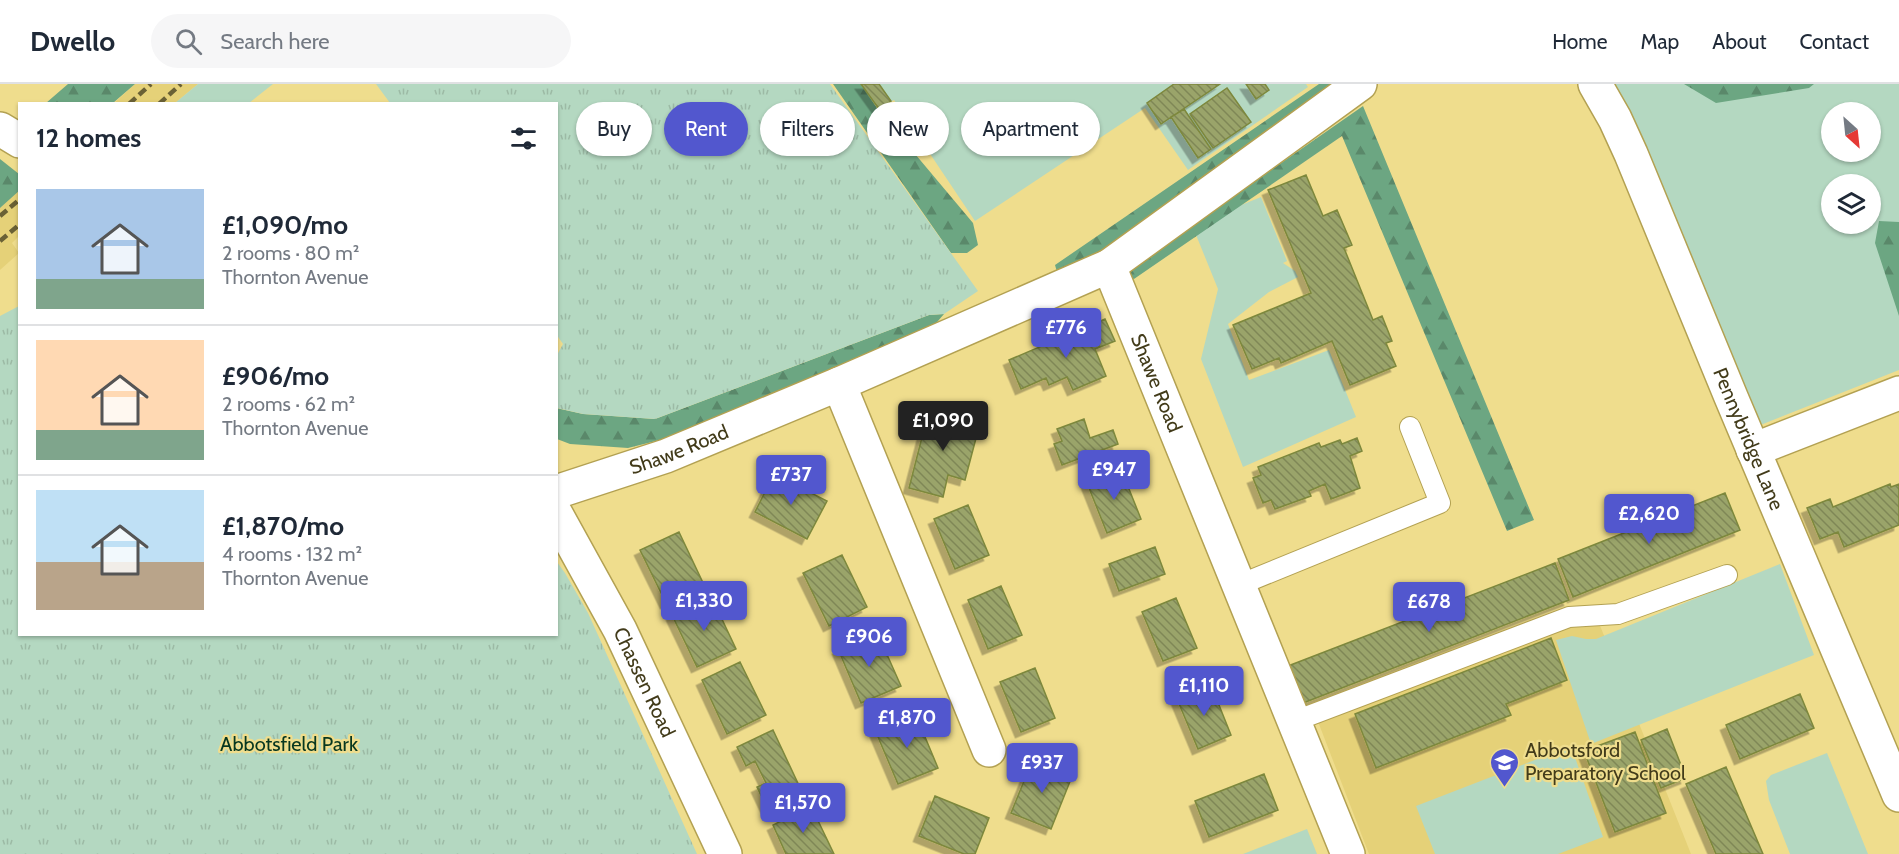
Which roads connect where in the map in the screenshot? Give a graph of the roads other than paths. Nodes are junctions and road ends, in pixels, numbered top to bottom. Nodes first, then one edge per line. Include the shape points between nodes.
1 (1360, 84) edge
2 (1594, 84) edge
3 (0, 129) edge
4 (18, 140) edge
5 (1109, 266) junction
6 (839, 384) junction
7 (1899, 393) edge
8 (1410, 427) dead end
9 (1753, 450) junction
10 (558, 491) edge
11 (558, 518) edge
12 (1726, 575) dead end
13 (1239, 585) junction
14 (1295, 721) junction
15 (989, 750) dead end
16 (1899, 795) edge
17 (725, 854) edge
18 (1348, 854) edge

1 - 5 street
2 - 9 street, Pennybridge Lane via 1631,154
3 - 4 street
5 - 6 street, Shawe Road
5 - 13 street, Shawe Road
6 - 10 street, Shawe Road via 666,456
6 - 15 street
7 - 9 street
8 - 13 lane via 1440,503
9 - 16 street, Pennybridge Lane
11 - 17 street, Chassen Road via 620,630
12 - 14 lane via 1618,614 1569,617
13 - 14 street, Shawe Road
14 - 18 street, Shawe Road

